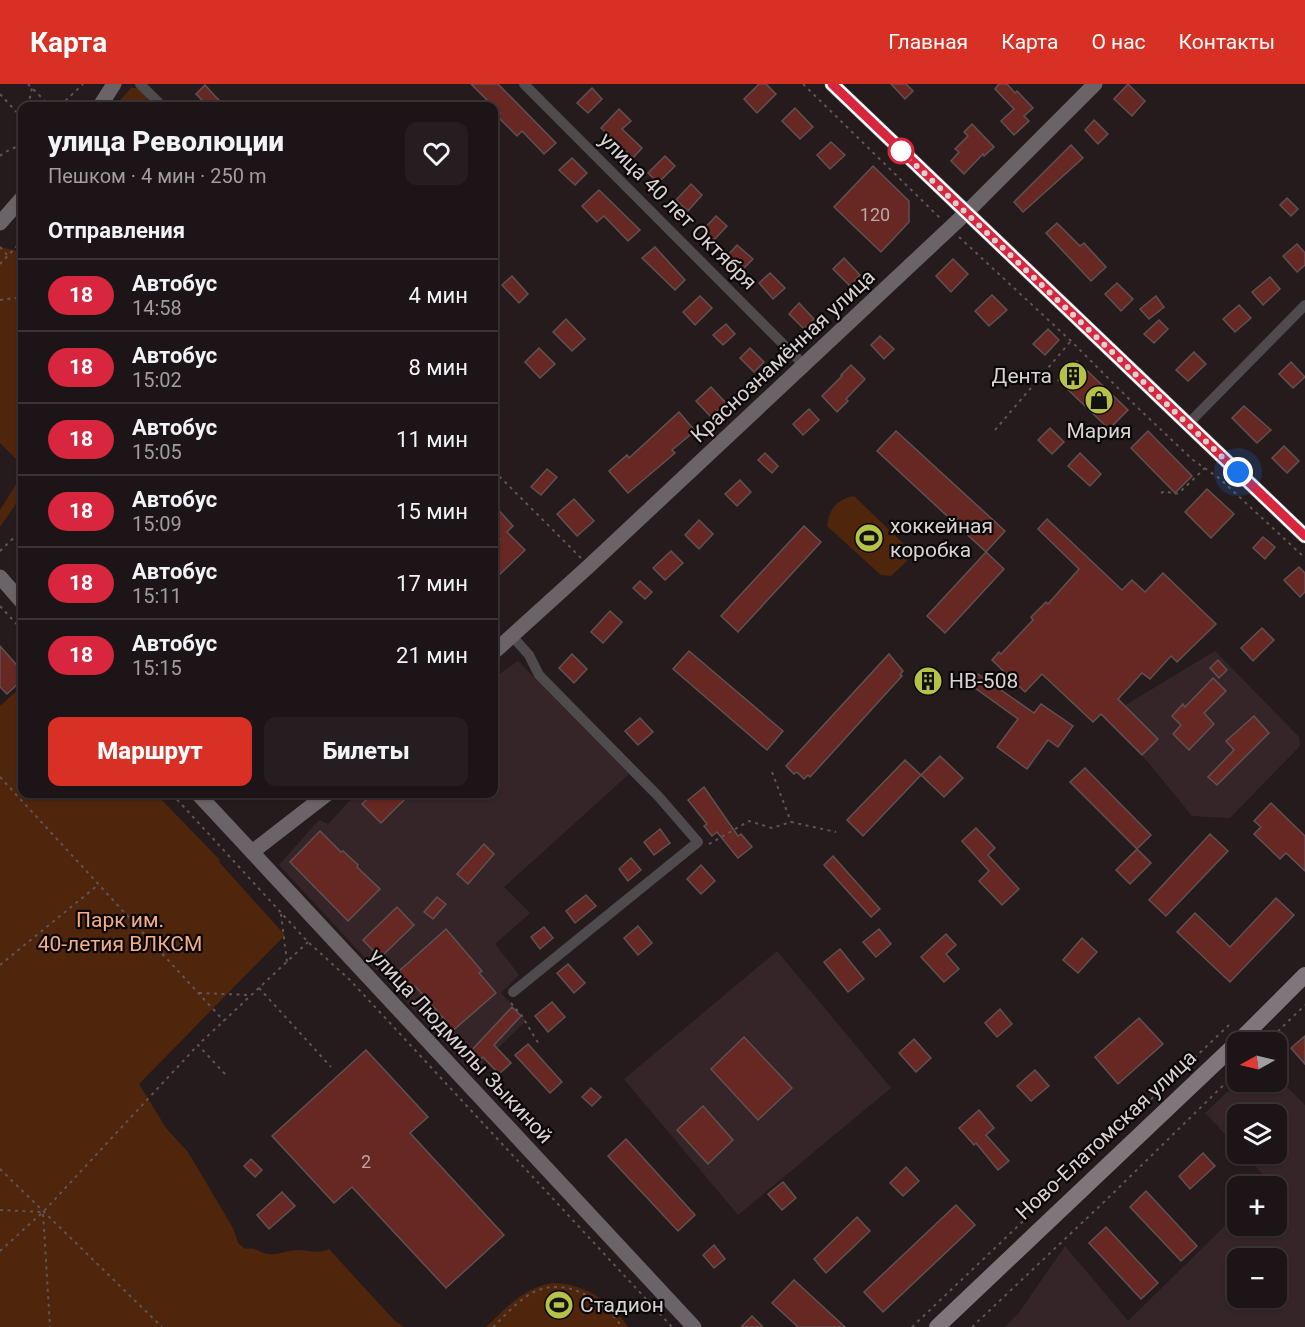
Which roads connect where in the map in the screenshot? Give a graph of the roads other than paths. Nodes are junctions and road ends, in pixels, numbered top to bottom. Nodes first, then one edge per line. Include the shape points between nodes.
1 (114, 84) edge
2 (140, 84) edge
3 (524, 84) edge
4 (832, 84) edge
5 (1095, 84) edge
6 (103, 102) edge
7 (158, 102) edge
8 (18, 203) edge
9 (966, 213) junction
10 (0, 223) edge
11 (1305, 305) edge
12 (804, 365) junction
13 (1188, 424) junction
14 (1305, 536) edge
15 (0, 577) edge
16 (18, 597) edge
17 (512, 636) junction
18 (498, 648) edge
19 (202, 798) edge
20 (322, 798) edge
21 (252, 852) junction
22 (1305, 975) edge
23 (513, 992) road end
24 (694, 1327) edge
25 (937, 1327) edge

1 - 6 street
2 - 7 street
3 - 12 street, улица 40 лет Октября
4 - 9 street
5 - 9 street, Краснознамённая улица
8 - 10 street
9 - 12 street, Краснознамённая улица
9 - 13 street
11 - 13 street
12 - 17 street, Краснознамённая улица
13 - 14 street
15 - 16 street
17 - 18 street, Краснознамённая улица
17 - 23 street via 529,655 539,675 646,783 698,842
19 - 21 street, улица Людмилы Зыкиной
20 - 21 street
21 - 24 street, улица Людмилы Зыкиной
22 - 25 main road, Ново-Елатомская улица

